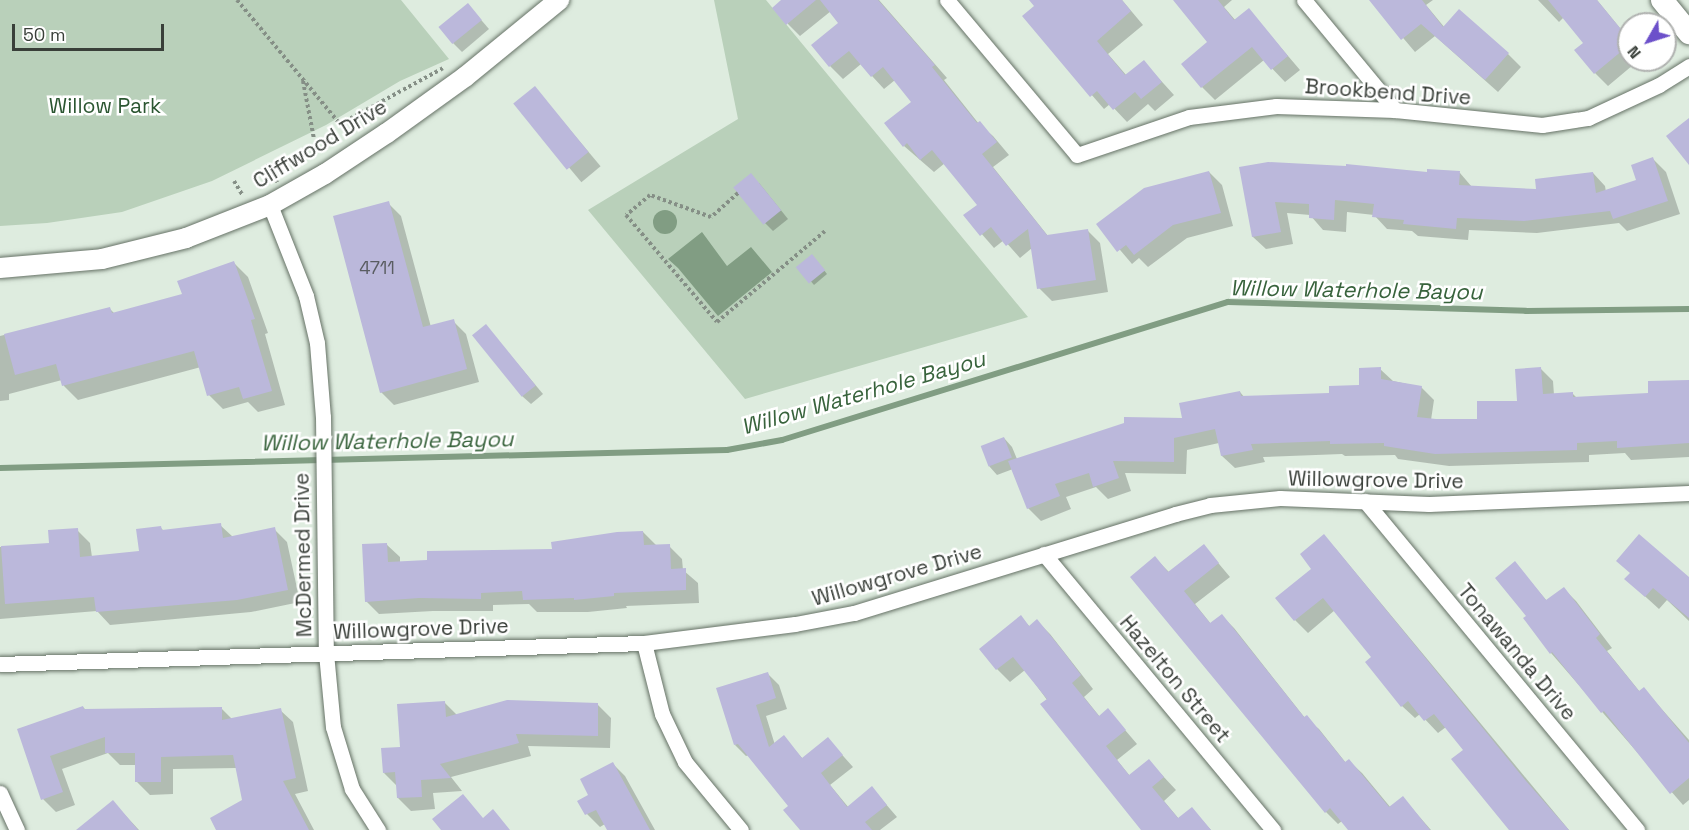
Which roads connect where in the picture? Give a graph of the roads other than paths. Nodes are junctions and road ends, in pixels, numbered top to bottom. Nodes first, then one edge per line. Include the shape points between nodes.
1 (559, 0) edge
2 (947, 0) edge
3 (1304, 0) edge
4 (1662, 0) edge
5 (1689, 33) edge
6 (1689, 66) edge
7 (1395, 110) junction
8 (270, 205) junction
9 (0, 268) edge
10 (1689, 493) edge
11 (1365, 501) junction
12 (1044, 554) junction
13 (644, 643) junction
14 (326, 653) junction
15 (0, 664) edge
16 (0, 793) edge
17 (17, 830) edge
18 (378, 830) edge
19 (741, 830) edge
20 (1273, 830) edge
21 (1637, 830) edge

1 - 8 street, Cliffwood Drive via 465,77 396,126
2 - 7 street, Brookbend Drive via 1077,155 1189,117 1276,106
3 - 7 street
4 - 5 main road
6 - 7 street, Brookbend Drive via 1659,85 1588,118 1553,123 1493,122
8 - 9 street, Cliffwood Drive via 186,238 102,259
8 - 14 street, McDermed Drive via 306,296 317,343 323,417
10 - 11 street, Willowgrove Drive via 1429,504
11 - 12 street, Willowgrove Drive via 1280,498 1210,505
11 - 21 street, Tonawanda Drive
12 - 13 street, Willowgrove Drive via 854,613
12 - 20 street, Hazelton Street
13 - 14 street, Willowgrove Drive
13 - 19 street via 662,714 685,762
14 - 15 street, Willowgrove Drive
14 - 18 street, McDermed Drive via 333,727 343,766 352,789
16 - 17 street

